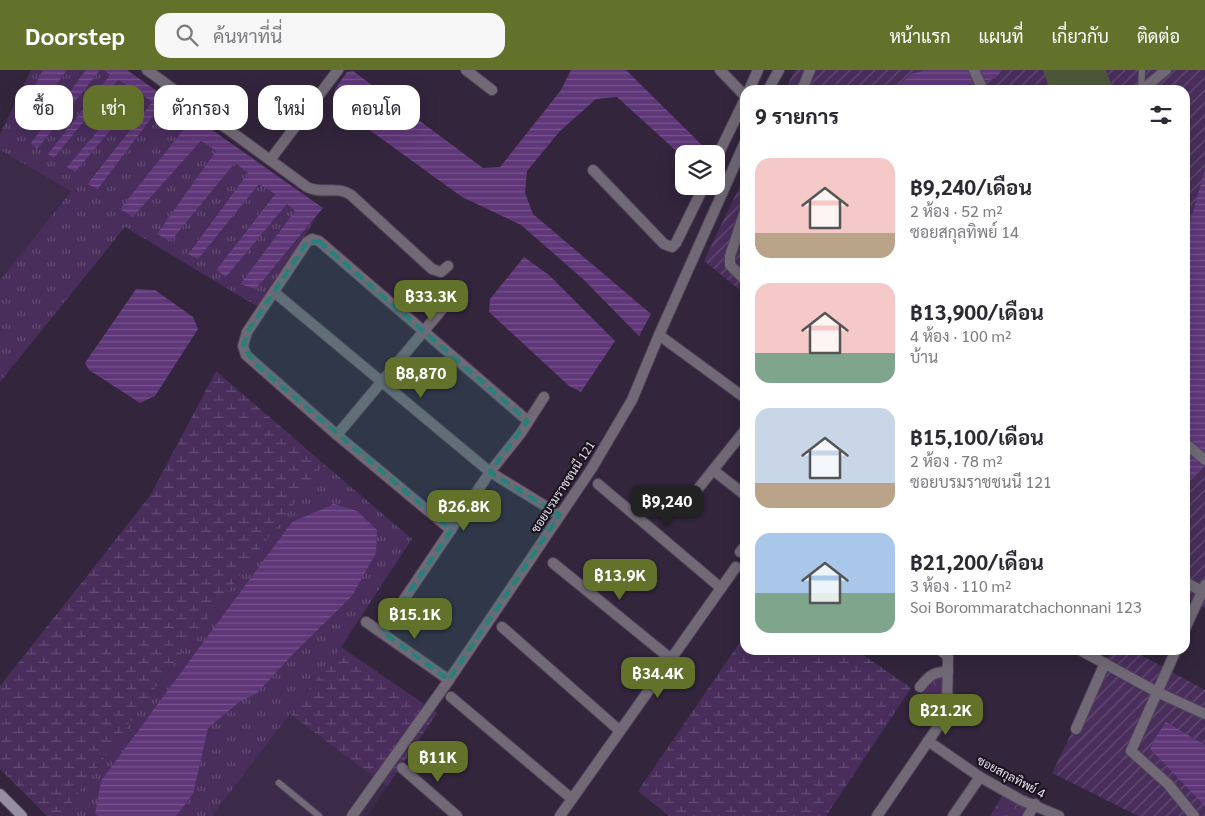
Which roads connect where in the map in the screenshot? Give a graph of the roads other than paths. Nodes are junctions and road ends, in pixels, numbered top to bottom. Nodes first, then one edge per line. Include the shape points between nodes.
1 (147, 70) edge
2 (338, 70) edge
3 (466, 70) edge
4 (720, 70) edge
5 (758, 70) edge
6 (779, 70) edge
7 (810, 70) edge
8 (974, 70) edge
9 (1142, 70) edge
10 (1166, 70) edge
11 (751, 85) edge
12 (771, 85) edge
13 (804, 85) edge
14 (980, 85) edge
15 (1142, 85) edge
16 (1148, 85) edge
17 (492, 90) dead end
18 (740, 92) edge
19 (740, 108) edge
20 (723, 145) edge
21 (740, 153) edge
22 (270, 160) junction
23 (593, 170) dead end
24 (700, 195) edge
25 (740, 227) edge
26 (448, 266) dead end
27 (740, 276) edge
28 (274, 292) junction
29 (444, 307) dead end
30 (422, 331) junction
31 (659, 335) junction
32 (381, 383) junction
33 (740, 394) edge
34 (544, 397) dead end
35 (528, 421) junction
36 (337, 435) junction
37 (740, 436) edge
38 (1190, 447) edge
39 (1205, 460) edge
40 (713, 470) junction
41 (490, 472) junction
42 (598, 484) dead end
43 (740, 491) edge
44 (685, 505) dead end
45 (560, 515) junction
46 (451, 530) junction
47 (553, 563) dead end
48 (736, 567) dead end
49 (1190, 584) edge
50 (721, 588) junction
51 (1204, 590) edge
52 (1190, 619) edge
53 (366, 622) dead end
54 (502, 627) dead end
55 (382, 632) junction
56 (947, 655) edge
57 (1090, 655) edge
58 (1174, 655) edge
59 (670, 659) junction
60 (1105, 663) junction
61 (948, 671) junction
62 (448, 680) junction
63 (920, 686) dead end
64 (1157, 692) junction
65 (451, 697) dead end
66 (1205, 714) edge
67 (1076, 729) dead end
68 (620, 731) junction
69 (928, 741) junction
70 (402, 768) dead end
71 (980, 777) junction
72 (279, 784) dead end
73 (0, 794) edge
74 (572, 799) junction
75 (1035, 804) junction
76 (22, 816) edge
77 (319, 816) edge
78 (352, 816) edge
79 (457, 816) edge
80 (560, 816) edge
81 (877, 816) edge
82 (953, 816) edge
83 (1028, 816) edge
84 (1059, 816) edge
85 (1194, 816) edge

1 - 22 street
2 - 22 street
3 - 17 street
4 - 18 street
5 - 11 street
6 - 12 street
7 - 13 street
8 - 14 street
9 - 15 lane
10 - 16 street
19 - 20 street
21 - 31 street, ซอยบรมราชชนนี 121
22 - 26 street via 314,190 344,190 432,269 441,272
23 - 24 street via 664,244 672,247
25 - 27 street via 730,265
28 - 30 street via 308,242 319,241
28 - 32 street
28 - 36 street via 247,332 243,346 246,354
29 - 30 street
30 - 32 street
30 - 35 street
31 - 33 street
31 - 45 street, ซอยบรมราชชนนี 121 via 632,400
32 - 36 street
32 - 41 street
34 - 35 street
35 - 41 street
36 - 46 street
37 - 40 street
38 - 39 street
40 - 43 street
40 - 44 street
41 - 45 street
41 - 46 street
42 - 50 street
45 - 62 street, ซอยบรมราชชนนี 121
46 - 55 street
47 - 59 street
48 - 50 street
49 - 51 street
50 - 59 street
51 - 52 street
53 - 55 street
54 - 68 street
55 - 62 street
56 - 61 street
57 - 60 street
58 - 64 street
59 - 68 street
60 - 64 street
60 - 67 street
61 - 63 street via 934,673
61 - 69 street via 946,711
62 - 78 street, ซอยบรมราชชนนี 121
64 - 66 street
64 - 85 street via 1131,751 1168,784
65 - 74 street
68 - 74 street
69 - 71 street, ซอยสกุลทิพย์ 4
69 - 81 street
70 - 79 street
71 - 75 street, ซอยสกุลทิพย์ 4
71 - 82 street
72 - 77 lane
73 - 76 main road
74 - 80 street
75 - 83 street
75 - 84 street, ซอยสกุลทิพย์ 4

